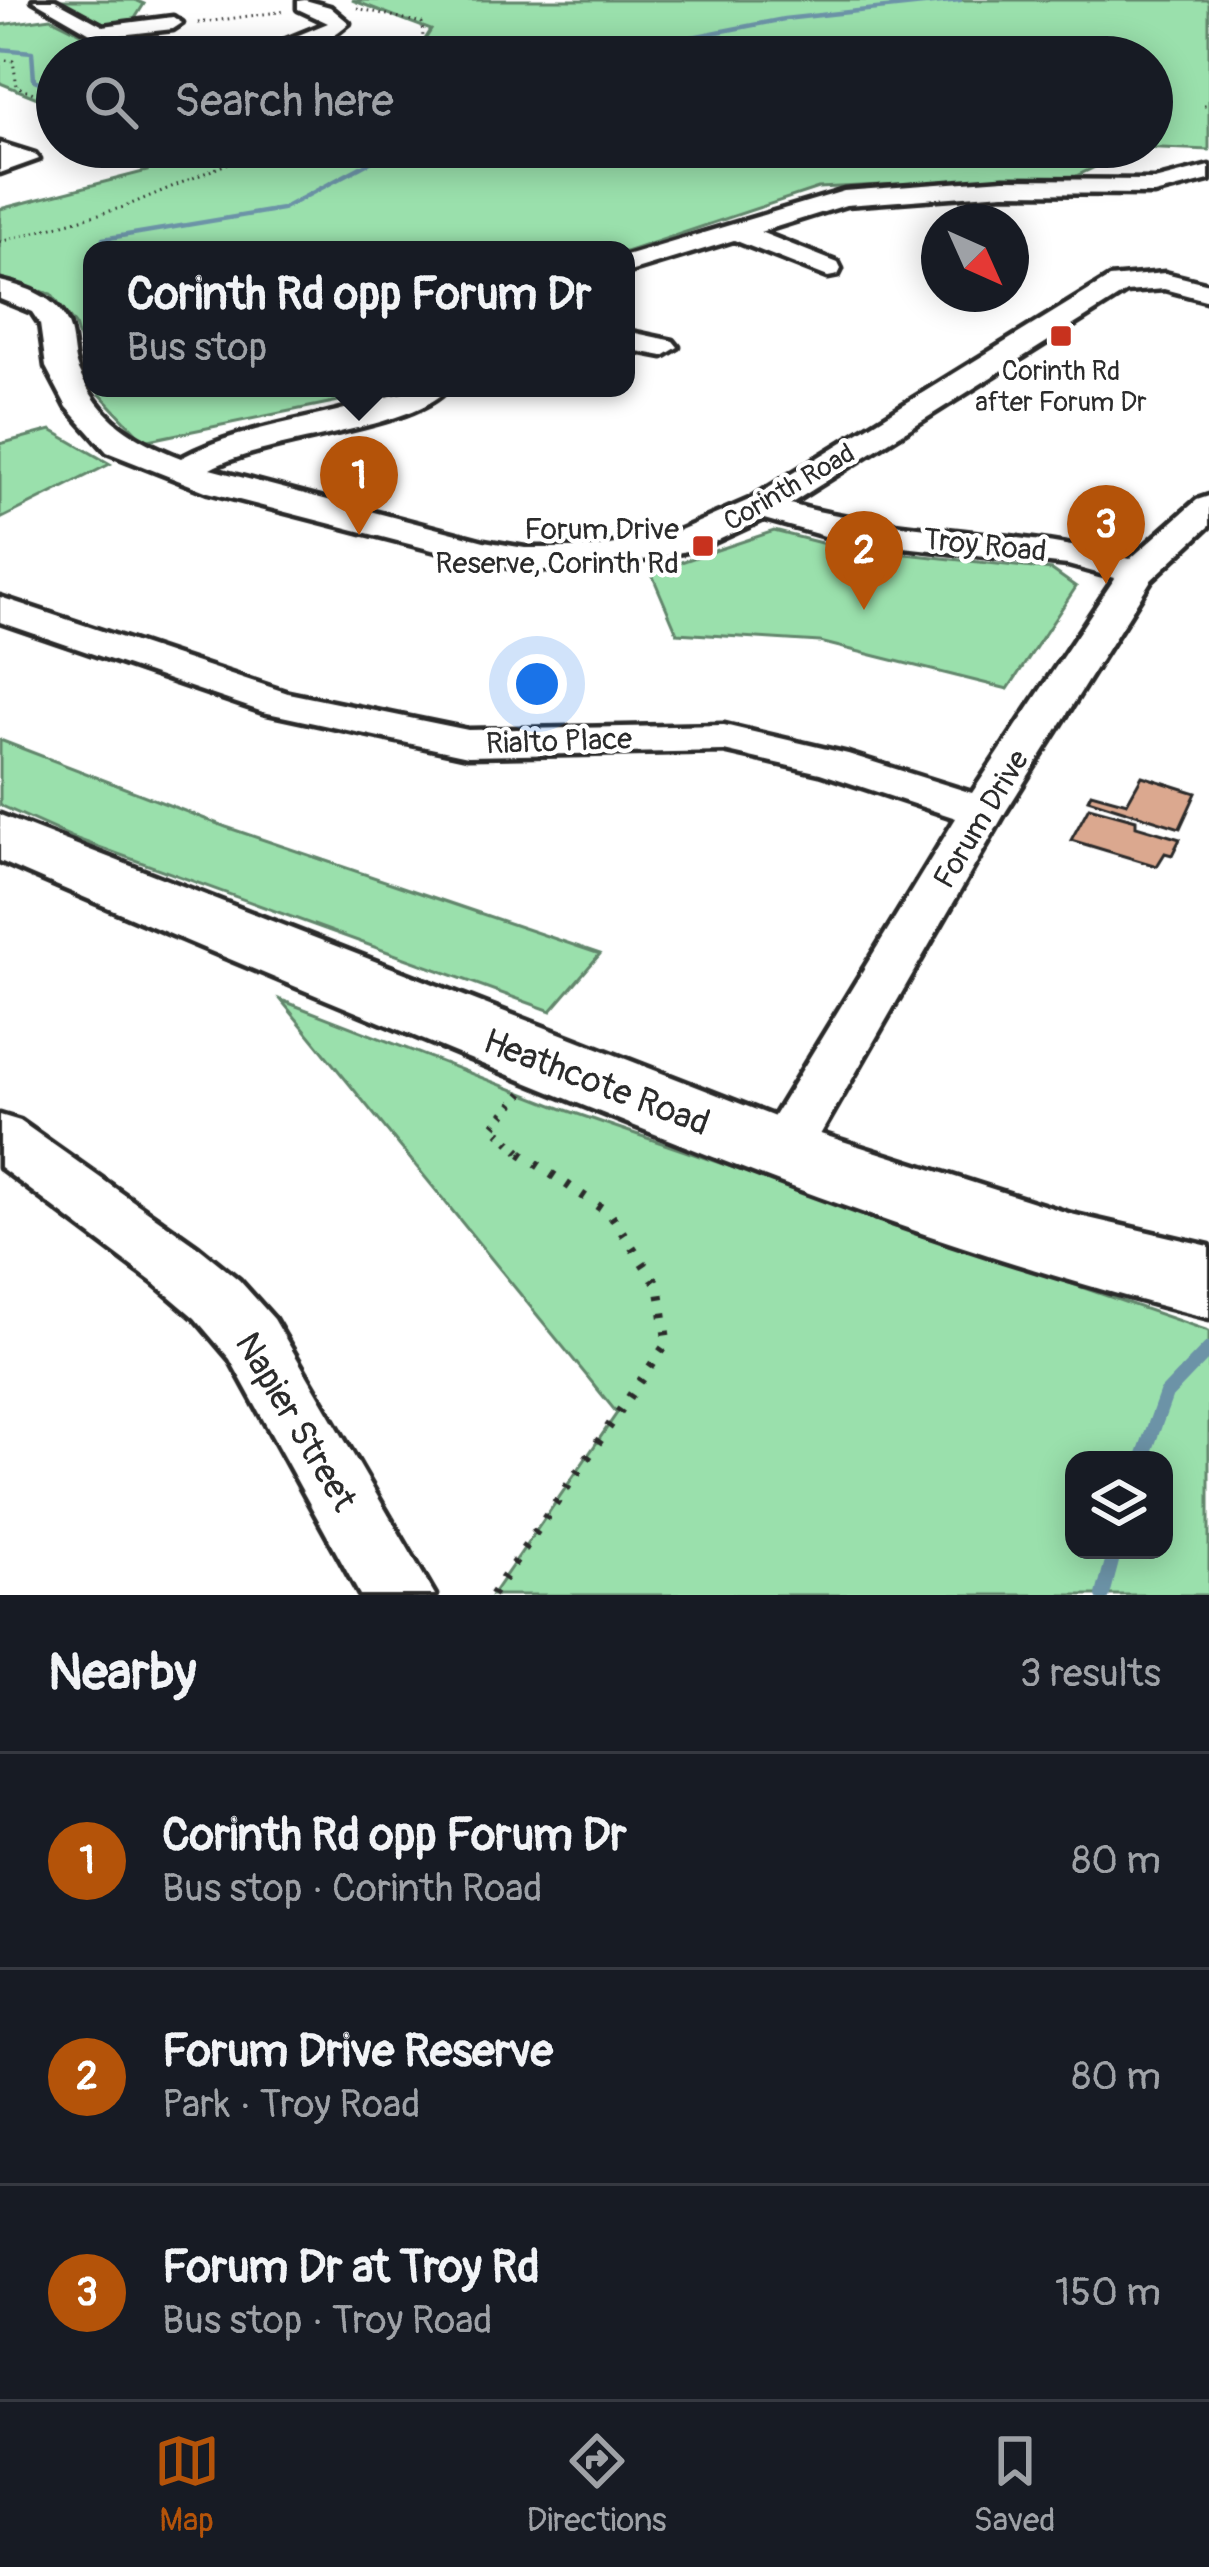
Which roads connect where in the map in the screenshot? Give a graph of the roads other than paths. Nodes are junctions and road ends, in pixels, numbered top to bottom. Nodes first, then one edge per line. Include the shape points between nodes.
1 (34, 1) edge
2 (304, 5) dead end
3 (173, 23) road end
4 (104, 32) junction
5 (111, 36) edge
6 (320, 36) edge
7 (0, 150) edge
8 (1209, 156) edge
9 (1173, 161) edge
10 (0, 166) edge
11 (1141, 168) edge
12 (1209, 173) edge
13 (1112, 186) junction
14 (735, 231) junction
15 (635, 263) edge
16 (828, 269) dead end
17 (0, 290) edge
18 (1209, 293) edge
19 (635, 342) edge
20 (663, 347) dead end
21 (414, 397) edge
22 (180, 472) junction
23 (761, 507) junction
24 (1209, 507) edge
25 (1137, 573) junction
26 (0, 609) edge
27 (983, 812) junction
28 (0, 836) edge
29 (0, 1137) edge
30 (782, 1152) junction
31 (1209, 1282) edge
32 (399, 1595) edge

1 - 4 street
2 - 6 street via 340,23
3 - 4 street
4 - 5 street
7 - 10 street via 26,159
8 - 9 street
11 - 13 street
12 - 13 street via 1154,187
13 - 14 street via 879,195
14 - 15 street
14 - 16 street
17 - 22 street, Corinth Road via 30,298 54,324 62,368 98,428
18 - 23 street, Corinth Road via 1165,281 1119,284
19 - 20 street
21 - 22 street
22 - 23 street, Corinth Road via 525,559 643,552
23 - 25 street, Troy Road via 839,529 1071,554
24 - 25 street, Forum Drive
25 - 27 street, Forum Drive
26 - 27 street, Rialto Place via 278,703 469,743 724,738
27 - 30 street, Forum Drive
28 - 30 highway, Heathcote Road
29 - 32 street, Napier Street via 176,1265 252,1339
30 - 31 highway, Heathcote Road via 1071,1250

